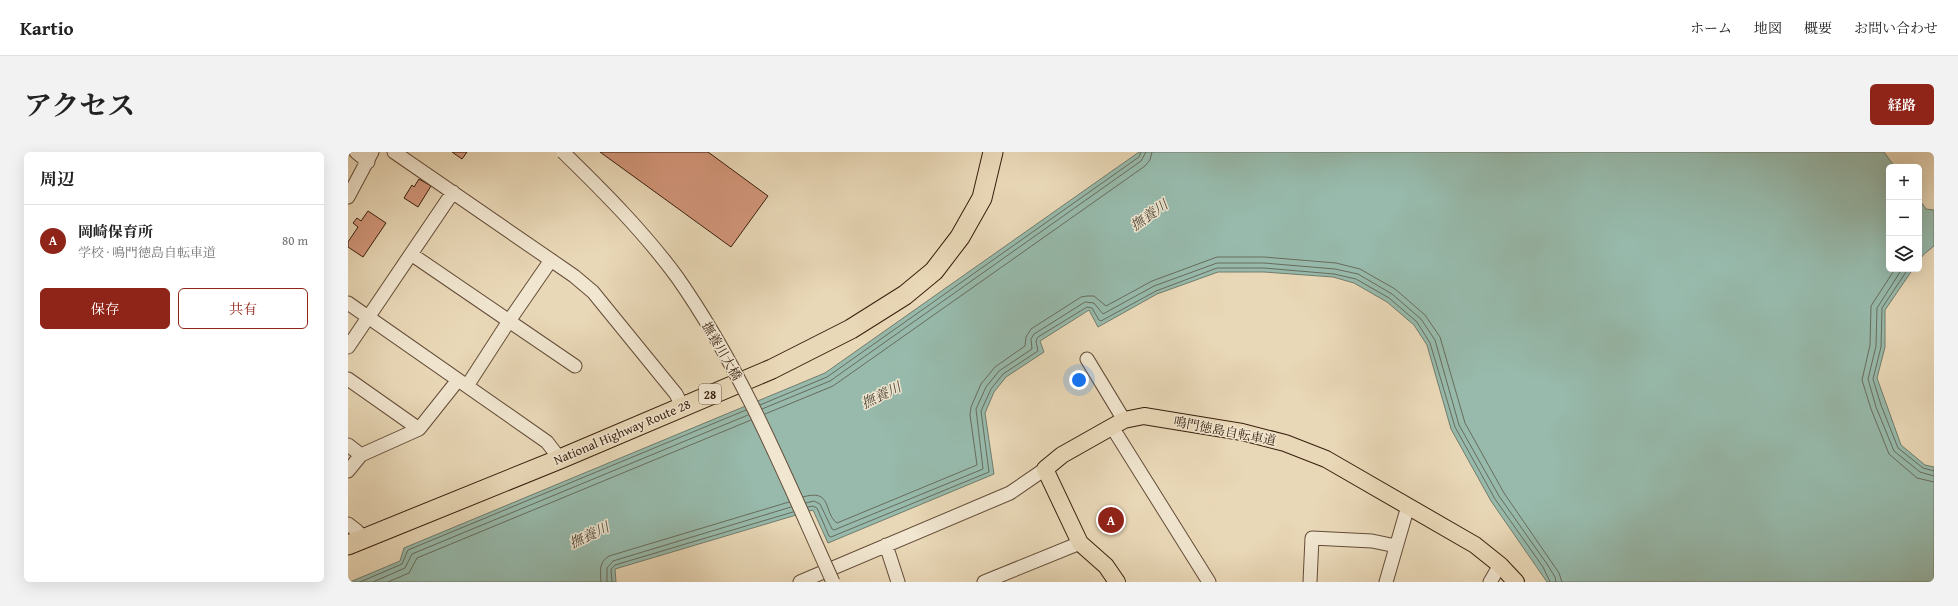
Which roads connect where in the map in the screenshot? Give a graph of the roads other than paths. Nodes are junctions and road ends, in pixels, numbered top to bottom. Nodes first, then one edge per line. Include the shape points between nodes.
1 (356, 152) edge
2 (394, 152) edge
3 (563, 152) edge
4 (993, 152) edge
5 (370, 157) edge
6 (453, 192) junction
7 (348, 197) edge
8 (411, 254) junction
9 (551, 260) junction
10 (348, 303) edge
11 (368, 316) junction
12 (509, 321) junction
13 (348, 347) edge
14 (1087, 359) dead end
15 (575, 366) dead end
16 (348, 378) edge
17 (462, 383) junction
18 (682, 406) junction
19 (1118, 423) junction
20 (420, 430) junction
21 (348, 445) edge
22 (361, 455) junction
23 (560, 459) junction
24 (1045, 469) junction
25 (348, 470) edge
26 (1408, 506) junction
27 (348, 524) edge
28 (356, 542) edge
29 (1080, 543) junction
30 (886, 545) junction
31 (1396, 546) junction
32 (1500, 564) junction
33 (815, 579) edge
34 (800, 582) edge
35 (833, 582) edge
36 (898, 582) edge
37 (984, 582) edge
38 (1117, 582) edge
39 (1209, 582) edge
40 (1310, 582) edge
41 (1386, 582) edge
42 (1490, 582) edge
43 (1516, 582) edge

1 - 5 street
2 - 6 street
3 - 35 street, 撫養川大橋, bridge via 632,223 676,276 712,330 751,403
4 - 18 highway, National Highway Route 28 / 28 via 982,198 960,237 934,271 911,290 851,329 772,369
5 - 7 street
6 - 8 street
6 - 9 street
8 - 11 street
8 - 12 street
9 - 12 street
9 - 18 street via 593,292 676,394
10 - 11 street
11 - 13 street
11 - 17 street
12 - 15 street
12 - 17 street
14 - 19 street
16 - 20 street
17 - 20 street
17 - 23 street via 547,442
18 - 23 highway, National Highway Route 28 / 28
19 - 24 main road, 鳴門徳島自転車道 via 1062,455
19 - 26 main road, 鳴門徳島自転車道 via 1144,416 1242,432 1285,443 1326,460
19 - 39 street
20 - 22 street
21 - 22 street
22 - 25 street
23 - 28 highway, National Highway Route 28 / 28
24 - 29 main road
24 - 30 street via 1010,493
26 - 31 street
26 - 32 main road, 鳴門徳島自転車道 via 1476,545
27 - 28 street via 357,531
29 - 37 street
29 - 38 main road via 1106,566
30 - 33 street
30 - 36 street
31 - 40 street via 1372,541 1312,538
31 - 41 street
32 - 42 street
32 - 43 main road, 鳴門徳島自転車道
33 - 34 street

